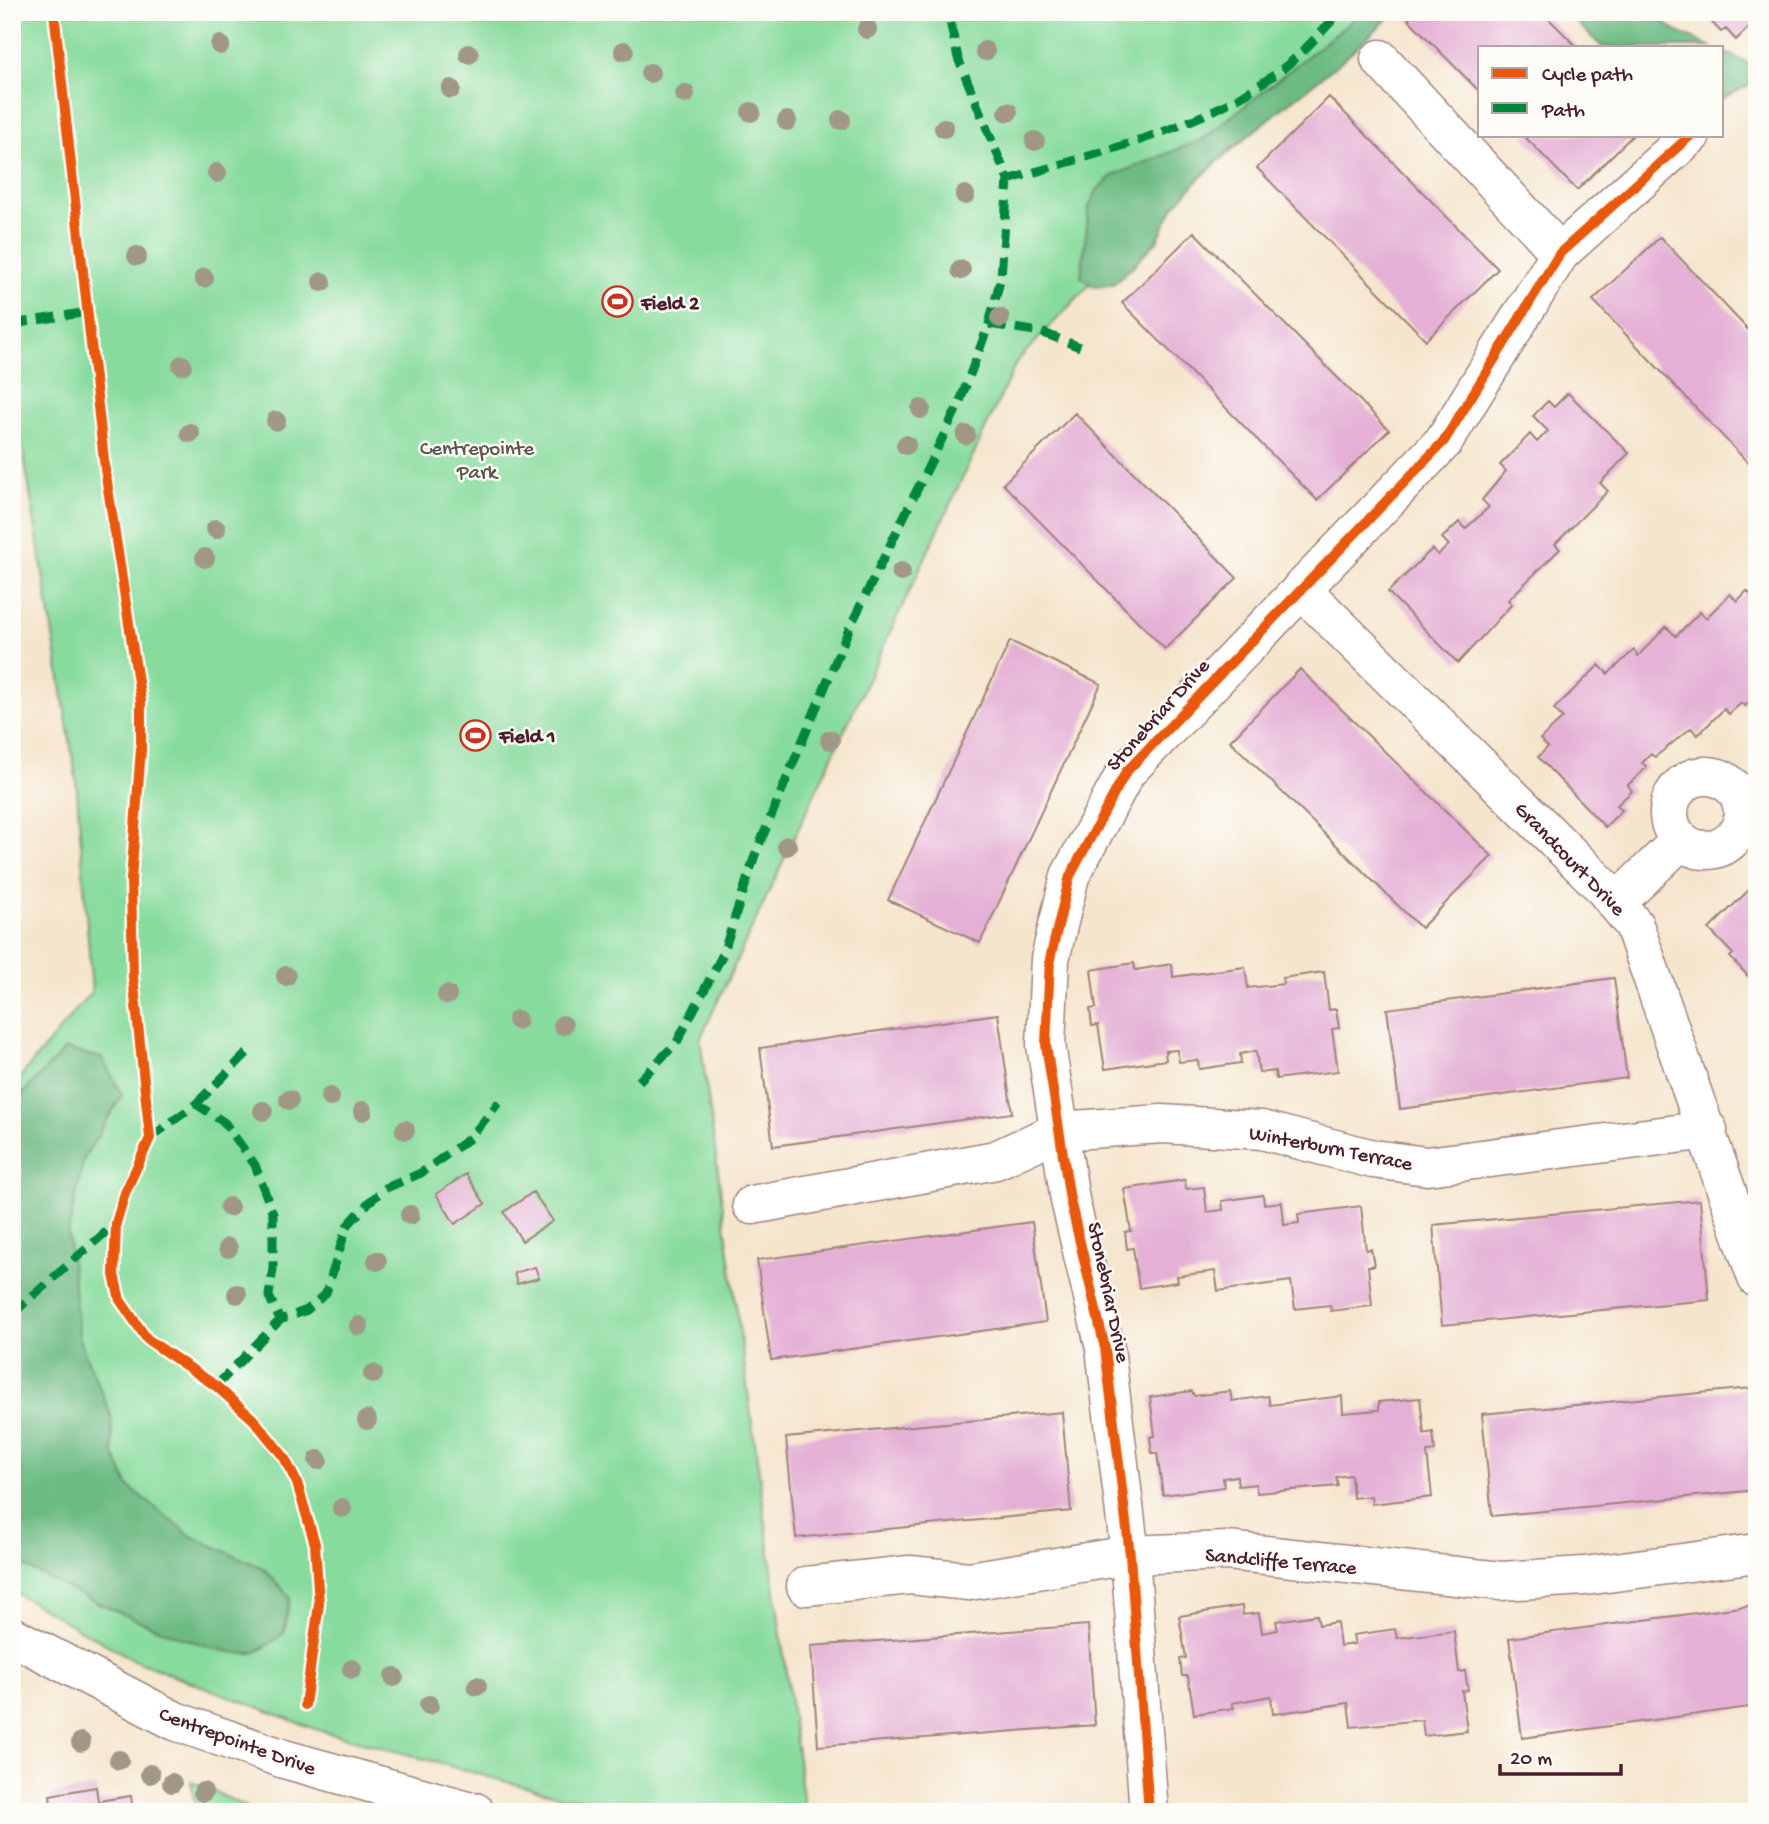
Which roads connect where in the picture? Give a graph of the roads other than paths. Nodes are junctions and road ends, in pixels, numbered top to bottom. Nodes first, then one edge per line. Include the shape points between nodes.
1 (1380, 59) dead end
2 (1690, 136) edge
3 (1560, 254) junction
4 (1301, 589) junction
5 (1747, 784) edge
6 (1680, 841) junction
7 (1616, 902) junction
8 (1059, 1130) junction
9 (1708, 1130) junction
10 (752, 1205) dead end
11 (1757, 1278) edge
12 (1757, 1553) edge
13 (1130, 1555) junction
14 (806, 1586) dead end
15 (12, 1636) edge
16 (475, 1812) edge
17 (1149, 1812) edge

1 - 3 street
2 - 3 street, Stonebriar Drive
3 - 4 street, Stonebriar Drive via 1444,441
4 - 7 street, Grandcourt Drive
4 - 8 street, Stonebriar Drive via 1126,772 1070,876 1050,959 1046,1045
5 - 6 street via 1742,827 1726,846 1702,851
5 - 6 street via 1704,775 1682,785 1669,806 1669,818
6 - 7 street
7 - 9 street, Grandcourt Drive via 1634,925
8 - 9 street, Winterburn Terrace via 1162,1124 1262,1130 1373,1159 1427,1166
8 - 10 street, Winterburn Terrace via 996,1160
8 - 13 street, Stonebriar Drive via 1070,1200 1105,1348
9 - 11 street, Grandcourt Drive
12 - 13 street, Sandcliffe Terrace via 1585,1576 1501,1581 1228,1551
13 - 14 street, Sandcliffe Terrace via 969,1581 911,1575
13 - 17 street, Stonebriar Drive
15 - 16 street, Centrepointe Drive via 175,1721 284,1759

